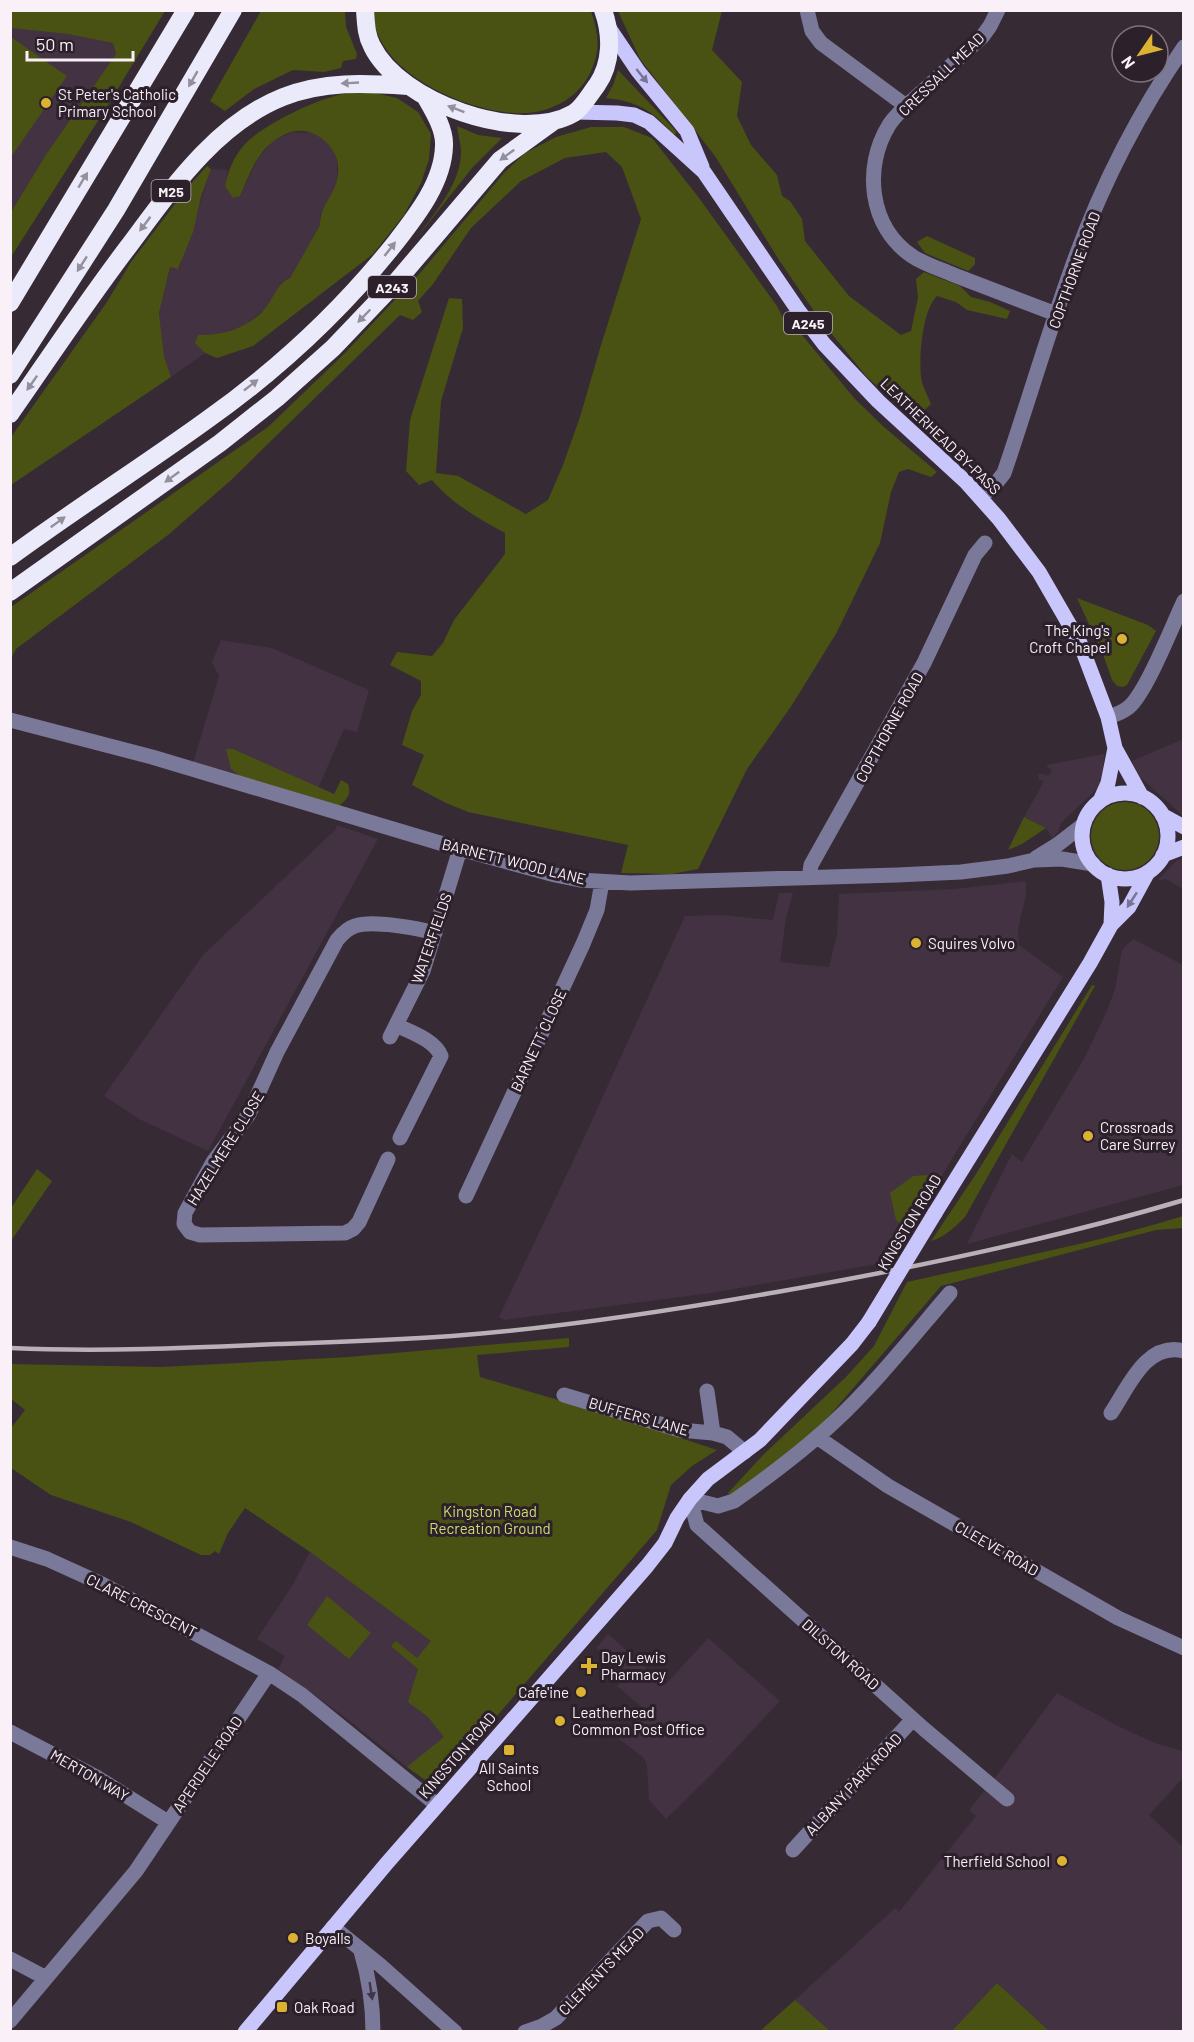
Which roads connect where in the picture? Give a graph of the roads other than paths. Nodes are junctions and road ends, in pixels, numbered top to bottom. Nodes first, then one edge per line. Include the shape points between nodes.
1 (186, 10) edge
2 (233, 10) edge
3 (366, 10) edge
4 (807, 10) edge
5 (998, 10) edge
6 (604, 15) edge
7 (1184, 47) edge
8 (408, 86) junction
9 (425, 96) junction
10 (906, 106) junction
11 (576, 112) junction
12 (554, 121) junction
13 (704, 172) junction
14 (10, 303) edge
15 (1056, 314) junction
16 (10, 375) edge
17 (10, 414) edge
18 (980, 497) junction
19 (985, 543) dead end
20 (10, 557) edge
21 (10, 592) edge
22 (1184, 602) edge
23 (1108, 717) junction
24 (10, 720) edge
25 (1115, 748) junction
26 (1142, 797) junction
27 (1100, 801) junction
28 (1162, 815) junction
29 (1083, 825) junction
30 (1184, 827) edge
31 (1184, 847) edge
32 (460, 849) junction
33 (1163, 855) junction
34 (1034, 860) junction
35 (1093, 864) junction
36 (1148, 872) junction
37 (1108, 875) junction
38 (809, 878) junction
39 (602, 882) junction
40 (1111, 926) junction
41 (435, 933) junction
42 (400, 1138) dead end
43 (388, 1159) dead end
44 (466, 1196) dead end
45 (950, 1293) dead end
46 (1184, 1351) edge
47 (707, 1390) dead end
48 (564, 1395) dead end
49 (1111, 1413) dead end
50 (713, 1433) junction
51 (817, 1437) junction
52 (745, 1452) junction
53 (690, 1499) junction
54 (10, 1547) edge
55 (1184, 1648) edge
56 (269, 1673) junction
57 (914, 1719) junction
58 (10, 1732) edge
59 (1007, 1798) dead end
60 (438, 1804) junction
61 (168, 1822) junction
62 (793, 1850) dead end
63 (333, 1926) junction
64 (674, 1930) dead end
65 (361, 1951) junction
66 (10, 1959) edge
67 (46, 1978) junction
68 (10, 2021) edge
69 (245, 2031) edge
70 (373, 2031) edge
71 (455, 2031) edge
72 (525, 2031) edge

14 -> 1 highway
2 -> 16 highway, M25 via 116,210
3 - 8 highway via 372,46
4 - 10 street via 812,32 821,43
5 - 10 street, CRESSALL MEAD via 982,37
6 - 11 highway via 608,59 601,79
6 -> 13 main road, LEATHERHEAD BY-PASS / A245 via 638,71 687,131
7 - 15 street, COPTHORNE ROAD via 1110,177
8 - 9 highway
8 -> 17 highway, M25 via 344,83 297,92 259,110 214,142 96,289
12 -> 9 highway via 506,123
20 -> 9 highway, A243 via 206,421 261,378 316,329 378,264 423,204 442,163 444,144 437,118
10 - 15 street, CRESSALL MEAD via 890,123 879,144 873,169 873,192 881,217 895,239 912,256 931,266
11 - 12 highway
11 - 13 main road, LEATHERHEAD BY-PASS / A245 via 617,112 649,122
12 -> 21 highway, A243 via 500,160 396,282 333,348 277,398
13 - 18 main road, LEATHERHEAD BY-PASS / A245 via 824,344
15 - 18 street, COPTHORNE ROAD via 1004,473
18 - 23 main road, LEATHERHEAD BY-PASS / A245 via 1054,596 1080,643
19 - 38 street, COPTHORNE ROAD via 975,555 918,673 811,865
22 - 23 street via 1134,701
23 - 25 main road, LEATHERHEAD BY-PASS / A245
24 - 32 street, BARNETT WOOD LANE via 209,773
25 - 26 main road, A245
25 - 27 main road, A245
26 - 27 main road via 1120,793
26 - 28 main road
27 - 29 main road
28 - 30 main road
28 - 33 main road via 1167,828
29 - 34 street, BARNETT WOOD LANE
29 - 35 main road via 1083,846
31 - 33 main road
32 - 39 street, BARNETT WOOD LANE via 555,875
32 - 41 street, WATERFIELDS
33 - 36 main road
34 - 35 street, BARNETT WOOD LANE
34 - 38 street, BARNETT WOOD LANE via 961,872
35 - 37 main road
36 - 37 main road via 1129,879
36 -> 40 main road, KINGSTON ROAD via 1128,907
37 - 40 main road, KINGSTON ROAD
38 - 39 street, BARNETT WOOD LANE
39 - 44 street, BARNETT CLOSE via 597,910 583,944
40 - 52 main road, KINGSTON ROAD, bridge via 869,1322 798,1402
41 - 42 street, WATERFIELDS via 423,971 393,1031 431,1043 441,1056
41 - 43 street, HAZELMERE CLOSE via 369,924 357,925 337,940 249,1114 213,1162 185,1213 184,1224 190,1232 200,1235 345,1233 359,1222
45 - 51 street via 882,1372
46 - 49 street via 1167,1349 1150,1357
47 - 50 street
48 - 50 street, BUFFERS LANE via 680,1430
50 - 52 street, BUFFERS LANE via 727,1437
51 - 53 street via 734,1501 718,1506
51 - 55 street, CLEEVE ROAD via 888,1486 1127,1623
52 - 53 main road, KINGSTON ROAD via 708,1479
53 - 57 street, DILSTON ROAD via 697,1525
53 - 60 main road, KINGSTON ROAD via 647,1566
54 - 56 street, CLARE CRESCENT via 102,1584
56 - 60 street
56 - 61 street, APERDELE ROAD
57 - 59 street, DILSTON ROAD
57 - 62 street, ALBANY PARK ROAD
58 - 61 street, MERTON WAY via 90,1773
60 - 63 main road, KINGSTON ROAD
61 - 67 street, APERDELE ROAD via 136,1871
63 - 65 street
63 - 69 main road, KINGSTON ROAD
64 - 72 street, CLEMENTS MEAD via 661,1918 648,1921 556,2018
65 -> 70 street via 371,1986
65 - 71 street
66 - 67 street
67 - 68 street, APERDELE ROAD

